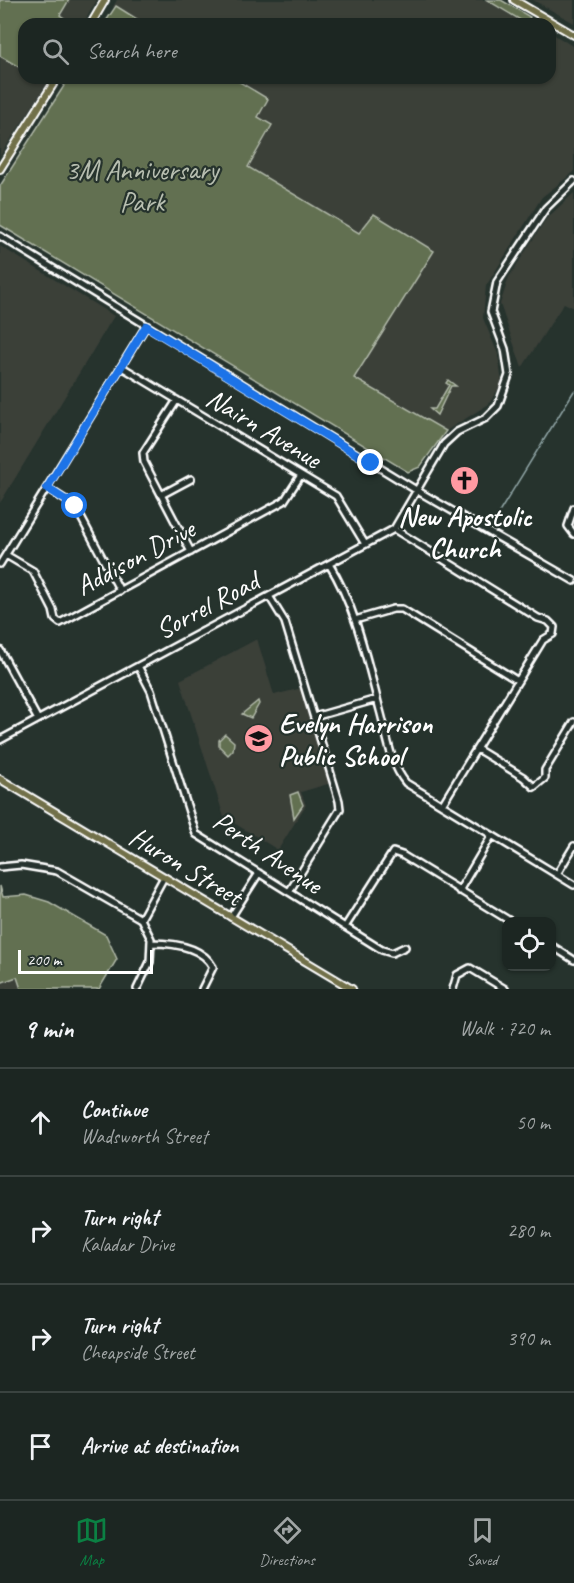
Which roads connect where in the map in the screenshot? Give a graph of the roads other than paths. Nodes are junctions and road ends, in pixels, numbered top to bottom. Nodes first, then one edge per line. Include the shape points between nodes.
1 (105, 0) edge
2 (514, 0) edge
3 (94, 18) edge
4 (544, 18) edge
5 (556, 25) edge
6 (574, 36) edge
7 (53, 84) edge
8 (0, 169) edge
9 (574, 181) edge
10 (0, 236) edge
11 (146, 326) junction
12 (122, 367) junction
13 (177, 400) junction
14 (302, 475) junction
15 (191, 479) dead end
16 (47, 488) junction
17 (416, 490) junction
18 (161, 495) junction
19 (574, 508) edge
20 (394, 529) junction
21 (574, 534) edge
22 (365, 544) junction
23 (191, 552) junction
24 (6, 555) junction
25 (0, 564) edge
26 (328, 564) junction
27 (574, 581) edge
28 (120, 591) junction
29 (269, 596) junction
30 (355, 620) junction
31 (0, 651) edge
32 (138, 666) junction
33 (518, 681) junction
34 (377, 699) junction
35 (314, 717) junction
36 (37, 718) junction
37 (574, 722) edge
38 (0, 740) edge
39 (477, 749) junction
40 (0, 779) edge
41 (442, 805) junction
42 (492, 835) junction
43 (574, 846) edge
44 (0, 867) edge
45 (259, 873) junction
46 (557, 874) junction
47 (164, 877) junction
48 (574, 885) edge
49 (459, 891) junction
50 (289, 892) junction
51 (231, 917) junction
52 (503, 917) edge
53 (141, 919) junction
54 (345, 927) junction
55 (151, 943) junction
56 (405, 947) dead end
57 (556, 949) edge
58 (574, 960) edge
59 (137, 989) edge
60 (202, 989) edge
61 (352, 989) edge
62 (453, 989) edge
63 (505, 989) edge

1 - 3 main road
2 - 4 main road
5 - 6 main road
7 - 8 main road
9 - 17 street via 546,208 497,282 490,312 505,349 509,375 498,406 444,444
10 - 11 street
11 - 12 street
11 - 17 street
12 - 13 street, Nairn Avenue
12 - 16 street
13 - 14 street, Nairn Avenue
13 - 18 street via 143,453
14 - 22 street, Nairn Avenue via 336,496
14 - 23 street, Addison Drive via 284,501
15 - 18 street
16 - 24 street
16 - 28 street via 75,506
17 - 20 street
17 - 27 street
18 - 23 street
19 - 21 street via 568,526
20 - 22 street, Sorrel Road
20 - 33 street via 554,627 553,634 543,640
22 - 26 street, Sorrel Road
23 - 28 street, Addison Drive
24 - 25 street
24 - 28 street, Addison Drive via 33,571 60,623
26 - 29 street, Sorrel Road
26 - 30 street
29 - 32 street, Sorrel Road
29 - 35 street via 285,622
30 - 33 street via 402,609
30 - 34 street
31 - 36 street
32 - 36 street, Sorrel Road
32 - 45 street, Perth Avenue via 151,691 196,834
33 - 39 street
34 - 35 street
34 - 41 street via 397,770 406,783
35 - 50 street via 340,809
36 - 38 street, Sorrel Road
37 - 39 street via 545,770 545,778 534,787
39 - 41 street
40 - 47 main road, Huron Street
41 - 42 street
42 - 46 street
42 - 49 street
43 - 46 street
44 - 53 street via 21,865 57,871
45 - 50 street, Perth Avenue
45 - 51 street
46 - 48 street
47 - 51 main road, Huron Street
47 - 53 street
49 - 52 street
49 - 54 street via 393,852
50 - 54 street, Perth Avenue
51 - 61 main road, Huron Street
53 - 55 street
54 - 56 street, Perth Avenue via 382,950 392,953
55 - 59 street via 150,962
55 - 60 street via 177,943 210,961 213,967
57 - 58 street
62 - 63 street via 457,975 470,968

